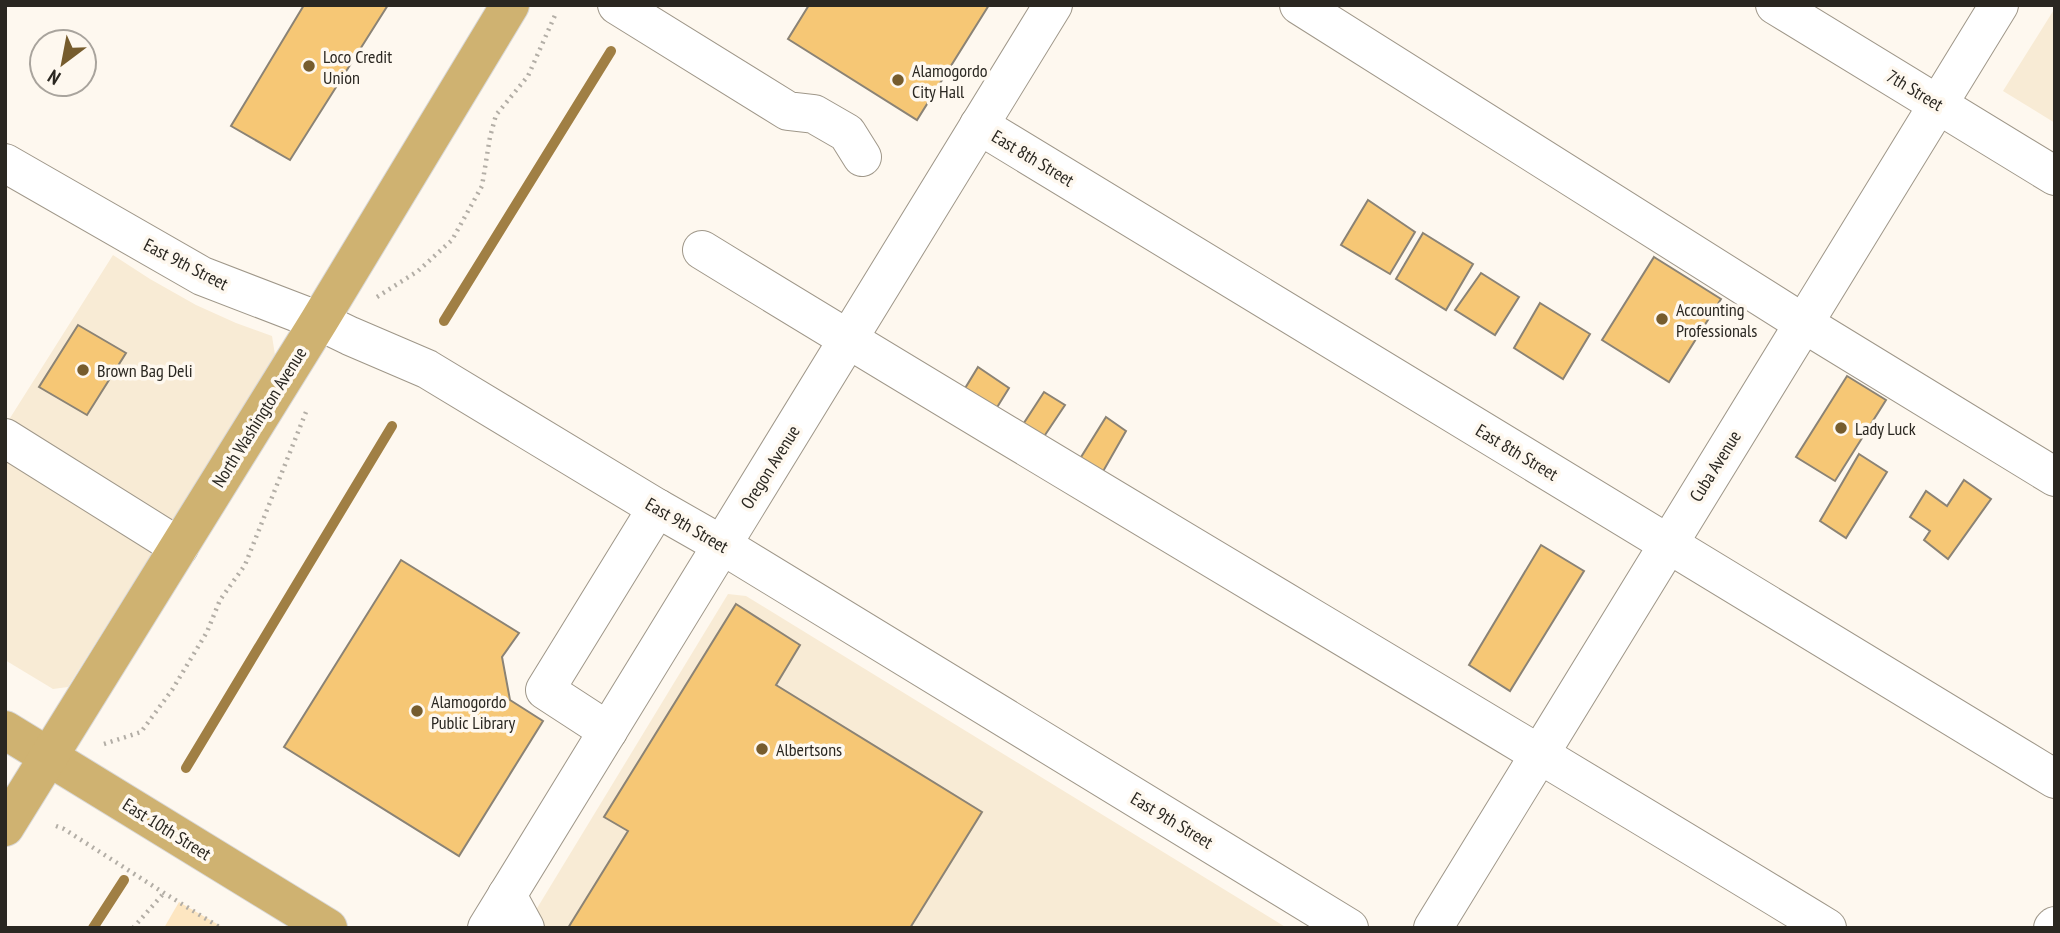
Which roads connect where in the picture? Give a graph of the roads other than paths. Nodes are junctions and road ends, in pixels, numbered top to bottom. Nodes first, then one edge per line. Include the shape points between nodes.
1 (510, 5) edge
2 (617, 5) edge
3 (1053, 5) edge
4 (1299, 5) edge
5 (1775, 5) edge
6 (1999, 5) edge
7 (1937, 104) junction
8 (979, 125) junction
9 (862, 157) dead end
10 (5, 163) edge
11 (2055, 176) edge
12 (702, 250) dead end
13 (1803, 323) junction
14 (335, 328) junction
15 (848, 340) junction
16 (5, 438) edge
17 (2055, 477) edge
18 (657, 508) junction
19 (1668, 544) junction
20 (722, 545) junction
21 (179, 547) junction
22 (5, 730) edge
23 (608, 731) junction
24 (1540, 753) junction
25 (48, 757) junction
26 (2055, 779) edge
27 (5, 827) edge
28 (516, 911) edge
29 (328, 928) edge
30 (487, 928) edge
31 (1349, 928) edge
32 (1433, 928) edge
33 (1827, 928) edge

1 - 14 main road, North Washington Avenue
2 - 9 street via 788,111 814,114 847,133
3 - 8 street, Oregon Avenue
4 - 13 street
5 - 7 street, 7th Street
6 - 7 street, Cuba Avenue
7 - 11 street, 7th Street
7 - 13 street, Cuba Avenue
8 - 15 street, Oregon Avenue
8 - 19 street, East 8th Street
10 - 14 street, East 9th Street via 202,276
12 - 15 street
13 - 17 street
13 - 19 street, Cuba Avenue
14 - 18 street, East 9th Street via 427,369
14 - 21 main road, North Washington Avenue
15 - 20 street, Oregon Avenue
15 - 24 street
16 - 21 street
18 - 20 street, East 9th Street
18 - 23 street via 545,690
19 - 24 street, Cuba Avenue
19 - 26 street, East 8th Street
20 - 23 street, Oregon Avenue
20 - 31 street, East 9th Street
21 - 25 main road, North Washington Avenue
22 - 25 main road, East 10th Street
23 - 28 street, Oregon Avenue
24 - 32 street, Cuba Avenue
24 - 33 street
25 - 27 main road, North Washington Avenue
25 - 29 main road, East 10th Street
28 - 30 street, Oregon Avenue

